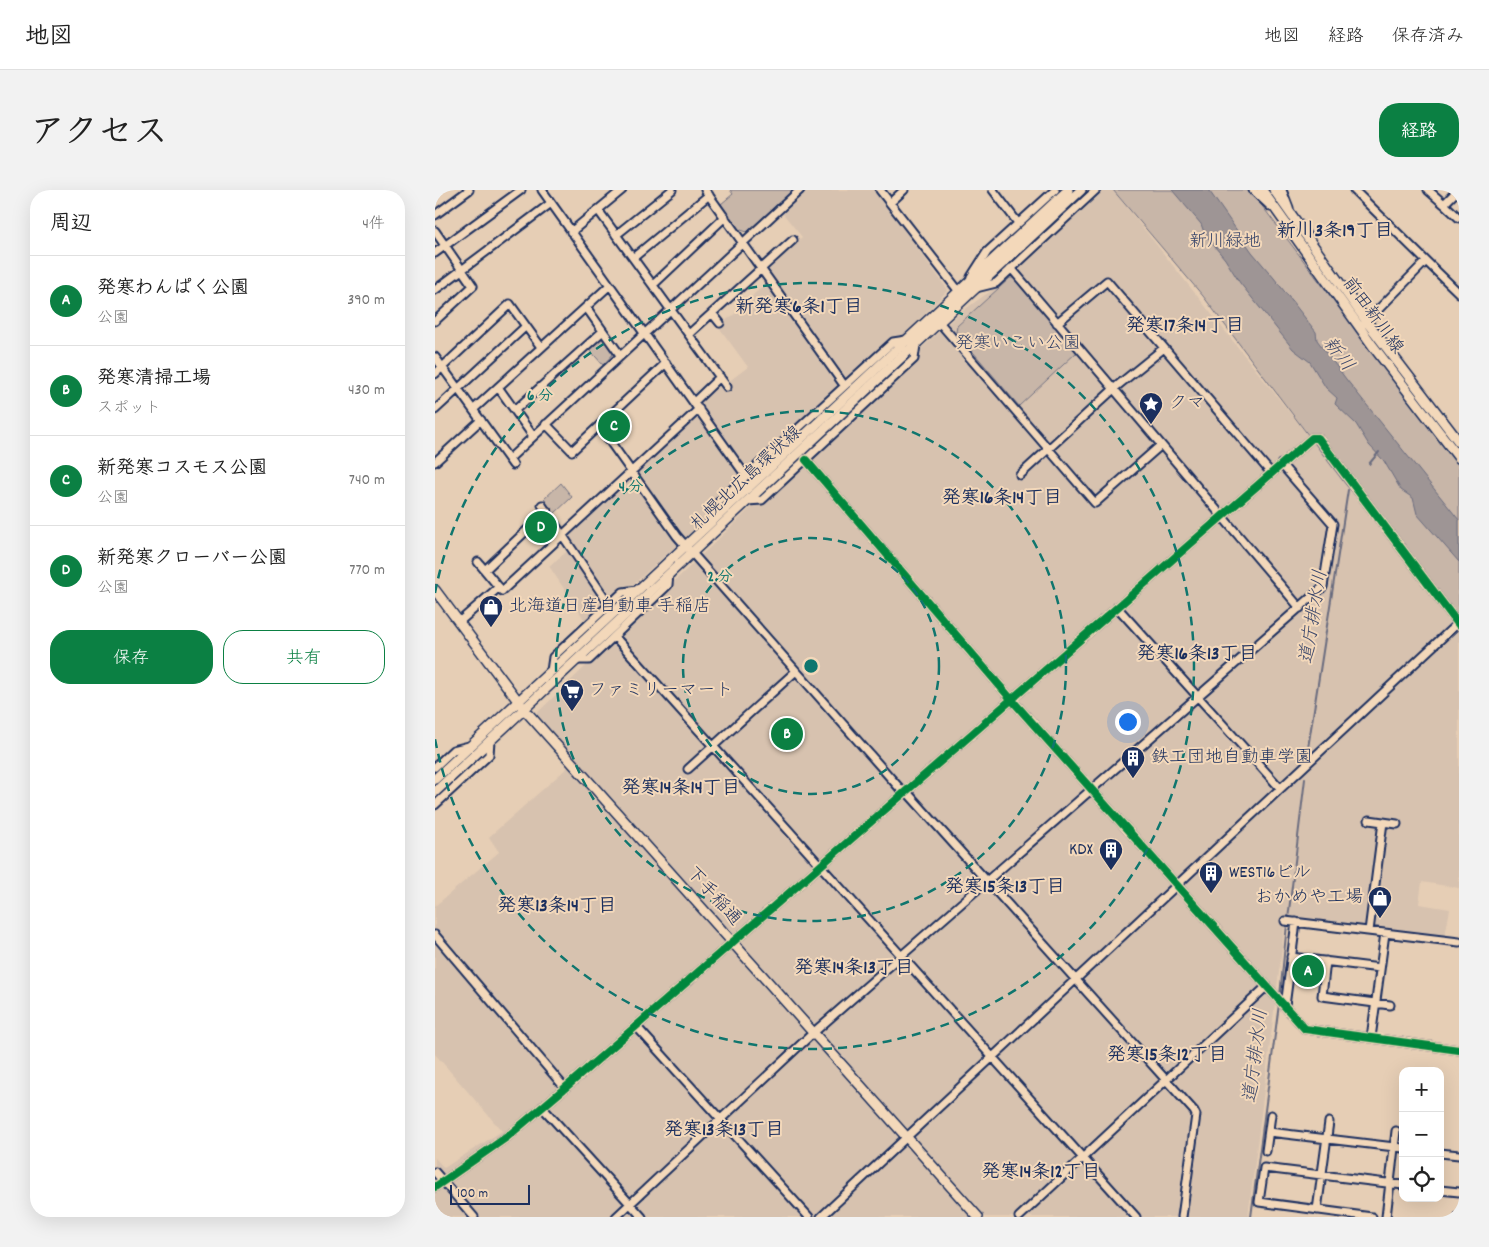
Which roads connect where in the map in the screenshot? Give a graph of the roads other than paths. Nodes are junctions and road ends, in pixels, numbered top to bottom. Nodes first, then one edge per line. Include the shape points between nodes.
1 (469, 190) edge
2 (521, 190) edge
3 (552, 190) edge
4 (623, 190) edge
5 (672, 190) edge
6 (800, 190) edge
7 (880, 190) edge
8 (904, 190) edge
9 (993, 190) edge
10 (1055, 190) edge
11 (1081, 190) edge
12 (1096, 190) edge
13 (1253, 190) edge
14 (1262, 190) edge
15 (1275, 190) edge
16 (1283, 190) edge
17 (1355, 190) edge
18 (1428, 190) edge
19 (1458, 190) edge
20 (543, 192) edge
21 (707, 193) edge
22 (1068, 194) edge
23 (551, 203) junction
24 (890, 203) junction
25 (1444, 204) junction
26 (598, 210) junction
27 (1290, 213) junction
28 (435, 215) edge
29 (1281, 216) junction
30 (725, 218) junction
31 (1459, 218) edge
32 (1018, 223) junction
33 (435, 231) edge
34 (571, 232) junction
35 (616, 235) junction
36 (793, 240) dead end
37 (742, 243) junction
38 (445, 245) junction
39 (435, 253) edge
40 (633, 258) junction
41 (1427, 261) junction
42 (1011, 268) junction
43 (761, 269) junction
44 (463, 270) junction
45 (653, 284) junction
46 (610, 285) junction
47 (970, 286) junction
48 (435, 290) edge
49 (1459, 293) edge
50 (961, 295) junction
51 (586, 307) junction
52 (671, 310) junction
53 (712, 313) junction
54 (435, 321) edge
55 (939, 322) junction
56 (1057, 323) junction
57 (720, 324) dead end
58 (1363, 325) junction
59 (526, 326) junction
60 (603, 331) junction
61 (645, 334) junction
62 (689, 334) junction
63 (906, 340) junction
64 (916, 345) junction
65 (541, 348) junction
66 (1165, 348) junction
67 (620, 355) junction
68 (435, 357) edge
69 (666, 363) junction
70 (443, 367) junction
71 (435, 374) edge
72 (720, 377) junction
73 (844, 385) junction
74 (498, 387) junction
75 (727, 387) dead end
76 (458, 388) junction
77 (1114, 390) junction
78 (694, 402) junction
79 (473, 409) junction
80 (699, 409) junction
81 (435, 410) edge
82 (515, 410) junction
83 (481, 420) junction
84 (546, 424) junction
85 (599, 426) junction
86 (533, 436) junction
87 (1459, 442) edge
88 (1161, 445) junction
89 (1049, 449) junction
90 (1459, 458) edge
91 (806, 460) junction
92 (435, 462) edge
93 (1281, 464) junction
94 (1271, 473) junction
95 (631, 474) junction
96 (1020, 475) dead end
97 (746, 476) junction
98 (747, 501) junction
99 (1221, 516) junction
100 (711, 522) junction
101 (562, 534) junction
102 (689, 549) junction
103 (478, 562) dead end
104 (485, 570) junction
105 (669, 574) junction
106 (499, 586) junction
107 (435, 590) edge
108 (637, 590) junction
109 (609, 604) junction
110 (1117, 607) junction
111 (1300, 608) junction
112 (459, 622) junction
113 (1459, 623) edge
114 (615, 637) junction
115 (577, 660) junction
116 (551, 670) junction
117 (796, 671) junction
118 (1199, 696) junction
119 (1011, 699) junction
120 (517, 702) junction
121 (524, 709) junction
122 (490, 740) junction
123 (469, 746) junction
124 (712, 747) junction
125 (435, 767) edge
126 (688, 769) dead end
127 (435, 779) edge
128 (1280, 788) junction
129 (1093, 789) junction
130 (904, 791) junction
131 (435, 792) edge
132 (435, 805) edge
133 (1369, 820) dead end
134 (1383, 822) junction
135 (1397, 824) dead end
136 (820, 865) junction
137 (988, 881) junction
138 (1178, 884) junction
139 (1285, 921) dead end
140 (1295, 922) junction
141 (1369, 931) junction
142 (1385, 933) junction
143 (435, 935) edge
144 (1459, 942) edge
145 (731, 943) junction
146 (902, 956) junction
147 (1291, 957) junction
148 (1326, 961) junction
149 (1380, 968) junction
150 (1077, 978) junction
151 (1267, 986) junction
152 (1375, 1003) junction
153 (1284, 1004) junction
154 (1390, 1005) dead end
155 (636, 1026) junction
156 (813, 1033) junction
157 (1371, 1038) junction
158 (1459, 1050) edge
159 (992, 1058) junction
160 (1167, 1080) junction
161 (565, 1088) junction
162 (542, 1107) junction
163 (1271, 1115) dead end
164 (722, 1119) junction
165 (1329, 1122) dead end
166 (1396, 1131) dead end
167 (1269, 1132) junction
168 (906, 1137) junction
169 (1327, 1139) junction
170 (1395, 1147) junction
171 (1399, 1148) edge
172 (1266, 1151) dead end
173 (1444, 1153) edge
174 (1459, 1155) edge
175 (1083, 1157) junction
176 (435, 1172) edge
177 (1321, 1175) junction
178 (442, 1180) junction
179 (1390, 1183) junction
180 (1399, 1184) edge
181 (435, 1188) edge
182 (1444, 1190) edge
183 (1459, 1192) edge
184 (630, 1204) junction
185 (1317, 1210) junction
186 (474, 1217) edge
187 (616, 1217) edge
188 (641, 1217) edge
189 (809, 1217) edge
190 (821, 1217) edge
191 (978, 1217) edge
192 (1019, 1217) edge
193 (1136, 1217) edge
194 (1182, 1217) edge
195 (1372, 1217) edge
196 (1386, 1217) edge

1 - 28 street
2 - 38 street
3 - 20 street
4 - 26 street
5 - 35 street
6 - 37 street
7 - 24 street
8 - 24 street
9 - 32 street
10 - 32 street
11 - 22 main road, 札幌北広島環状線
12 - 42 street
13 - 29 street
14 - 29 main road, 前田新川線
15 - 27 main road, 前田新川線
16 - 27 street
17 - 41 street
18 - 25 street
19 - 25 street
20 - 23 street
21 - 30 street
21 - 40 street
22 - 47 main road, 札幌北広島環状線
23 - 34 street
23 - 44 street
24 - 50 street
25 - 31 street
26 - 34 street
26 - 35 street
27 - 58 main road, 前田新川線
29 - 58 main road, 前田新川線
30 - 37 street
30 - 45 street
32 - 47 street via 987,252
33 - 38 street
34 - 46 street
35 - 40 street
36 - 43 street
37 - 43 street
37 - 52 street
38 - 39 street
38 - 44 street
40 - 45 street
41 - 49 street
41 - 58 street
42 - 47 street via 996,282
42 - 56 street
43 - 53 street
43 - 73 street
44 - 48 street
44 - 54 street via 473,286
45 - 52 street
46 - 51 street
46 - 61 street
47 - 50 main road, 札幌北広島環状線
50 - 55 main road, 札幌北広島環状線
50 - 63 main road, 札幌北広島環状線
51 - 60 street
51 - 65 street
52 - 61 street
52 - 62 street
53 - 57 street
53 - 62 street
55 - 64 main road, 札幌北広島環状線
55 - 89 street
56 - 66 street via 1107,280
56 - 77 street
58 - 87 main road, 前田新川線
58 - 90 main road, 前田新川線
59 - 65 street
59 - 70 street via 509,304
59 - 76 street
60 - 67 street
60 - 82 street
61 - 67 street
61 - 69 street
62 - 72 street
63 - 73 street via 893,342
63 - 100 main road, 札幌北広島環状線
64 - 91 street via 914,359
64 - 98 main road, 札幌北広島環状線
65 - 74 street
66 - 77 street
66 - 94 street
67 - 84 street
68 - 70 street
69 - 78 street
69 - 85 street
70 - 71 street
70 - 76 street
72 - 75 street
72 - 78 street
73 - 97 street
74 - 79 street
74 - 82 street
76 - 79 street
76 - 81 street
77 - 88 street
77 - 89 street
78 - 80 street
79 - 83 street
80 - 95 street
80 - 97 street
82 - 86 street
83 - 86 street via 511,462
83 - 92 street
84 - 85 street via 572,451
84 - 86 street
85 - 95 street
88 - 89 street via 1095,503
88 - 99 street
89 - 96 street
91 - 98 street via 761,500
91 - 119 street
93 - 94 street
93 - 111 street via 1333,524 1326,582
93 - 113 street via 1312,438 1318,438
94 - 99 street
95 - 101 street
95 - 102 street
97 - 100 street via 716,506 711,513
98 - 102 main road, 札幌北広島環状線
99 - 110 street
99 - 111 street
100 - 102 main road, 札幌北広島環状線
101 - 104 street via 544,508
101 - 106 street via 502,591
101 - 109 street
102 - 105 main road, 札幌北広島環状線
102 - 108 main road, 札幌北広島環状線
102 - 117 street
103 - 104 street
104 - 106 street
105 - 114 street via 668,585
105 - 115 main road, 札幌北広島環状線
106 - 112 street
107 - 112 main road, 下手稲通
108 - 109 street via 623,592
108 - 116 main road, 札幌北広島環状線
109 - 116 street via 553,657
110 - 118 street
110 - 119 street
111 - 118 street
112 - 120 main road, 下手稲通
113 - 128 street
114 - 115 street via 589,660
114 - 124 street
115 - 121 main road, 札幌北広島環状線
116 - 120 main road, 札幌北広島環状線
117 - 124 street
117 - 130 street
118 - 128 street
118 - 129 street
119 - 129 street
119 - 130 street
120 - 121 main road, 下手稲通
120 - 123 main road, 札幌北広島環状線
121 - 122 main road, 札幌北広島環状線
121 - 145 main road, 下手稲通
122 - 131 main road, 札幌北広島環状線
122 - 132 street via 489,755
123 - 125 street via 453,750
123 - 127 main road, 札幌北広島環状線
124 - 126 street
124 - 136 street
128 - 138 street
129 - 137 street
129 - 138 street
130 - 136 street
130 - 137 street
133 - 134 street
134 - 135 street
134 - 141 street
136 - 145 street
136 - 146 street
137 - 146 street
137 - 150 street
138 - 150 street
138 - 151 street
139 - 140 street
140 - 141 street
140 - 147 street
141 - 142 street
142 - 144 street
142 - 149 street
143 - 161 street
145 - 155 street
145 - 156 main road, 下手稲通
146 - 156 street
146 - 159 street
147 - 148 street
147 - 153 street
148 - 149 street
148 - 152 street via 1322,996
149 - 152 street
150 - 159 street
150 - 160 street
151 - 153 street
151 - 160 street
152 - 154 street
152 - 157 street
153 - 157 street via 1305,1029
155 - 161 street
155 - 164 street
156 - 164 street
156 - 168 main road, 下手稲通
157 - 158 street
159 - 168 street
159 - 175 street
160 - 175 street
160 - 194 street via 1196,1115
161 - 162 street
162 - 178 street via 507,1136
162 - 184 street
163 - 167 street
164 - 184 street
164 - 189 street
165 - 169 street
166 - 170 street
167 - 169 street
167 - 172 street
168 - 190 street
168 - 191 main road, 下手稲通
169 - 170 street
169 - 177 street
170 - 171 street
170 - 179 street
173 - 174 street
175 - 192 street
175 - 193 street
176 - 178 street
177 - 179 street
177 - 185 street
177 - 185 street via 1264,1168 1259,1202
178 - 181 street
178 - 186 street
179 - 180 street
179 - 196 street
182 - 183 street
184 - 187 street
184 - 188 street
185 - 195 street

